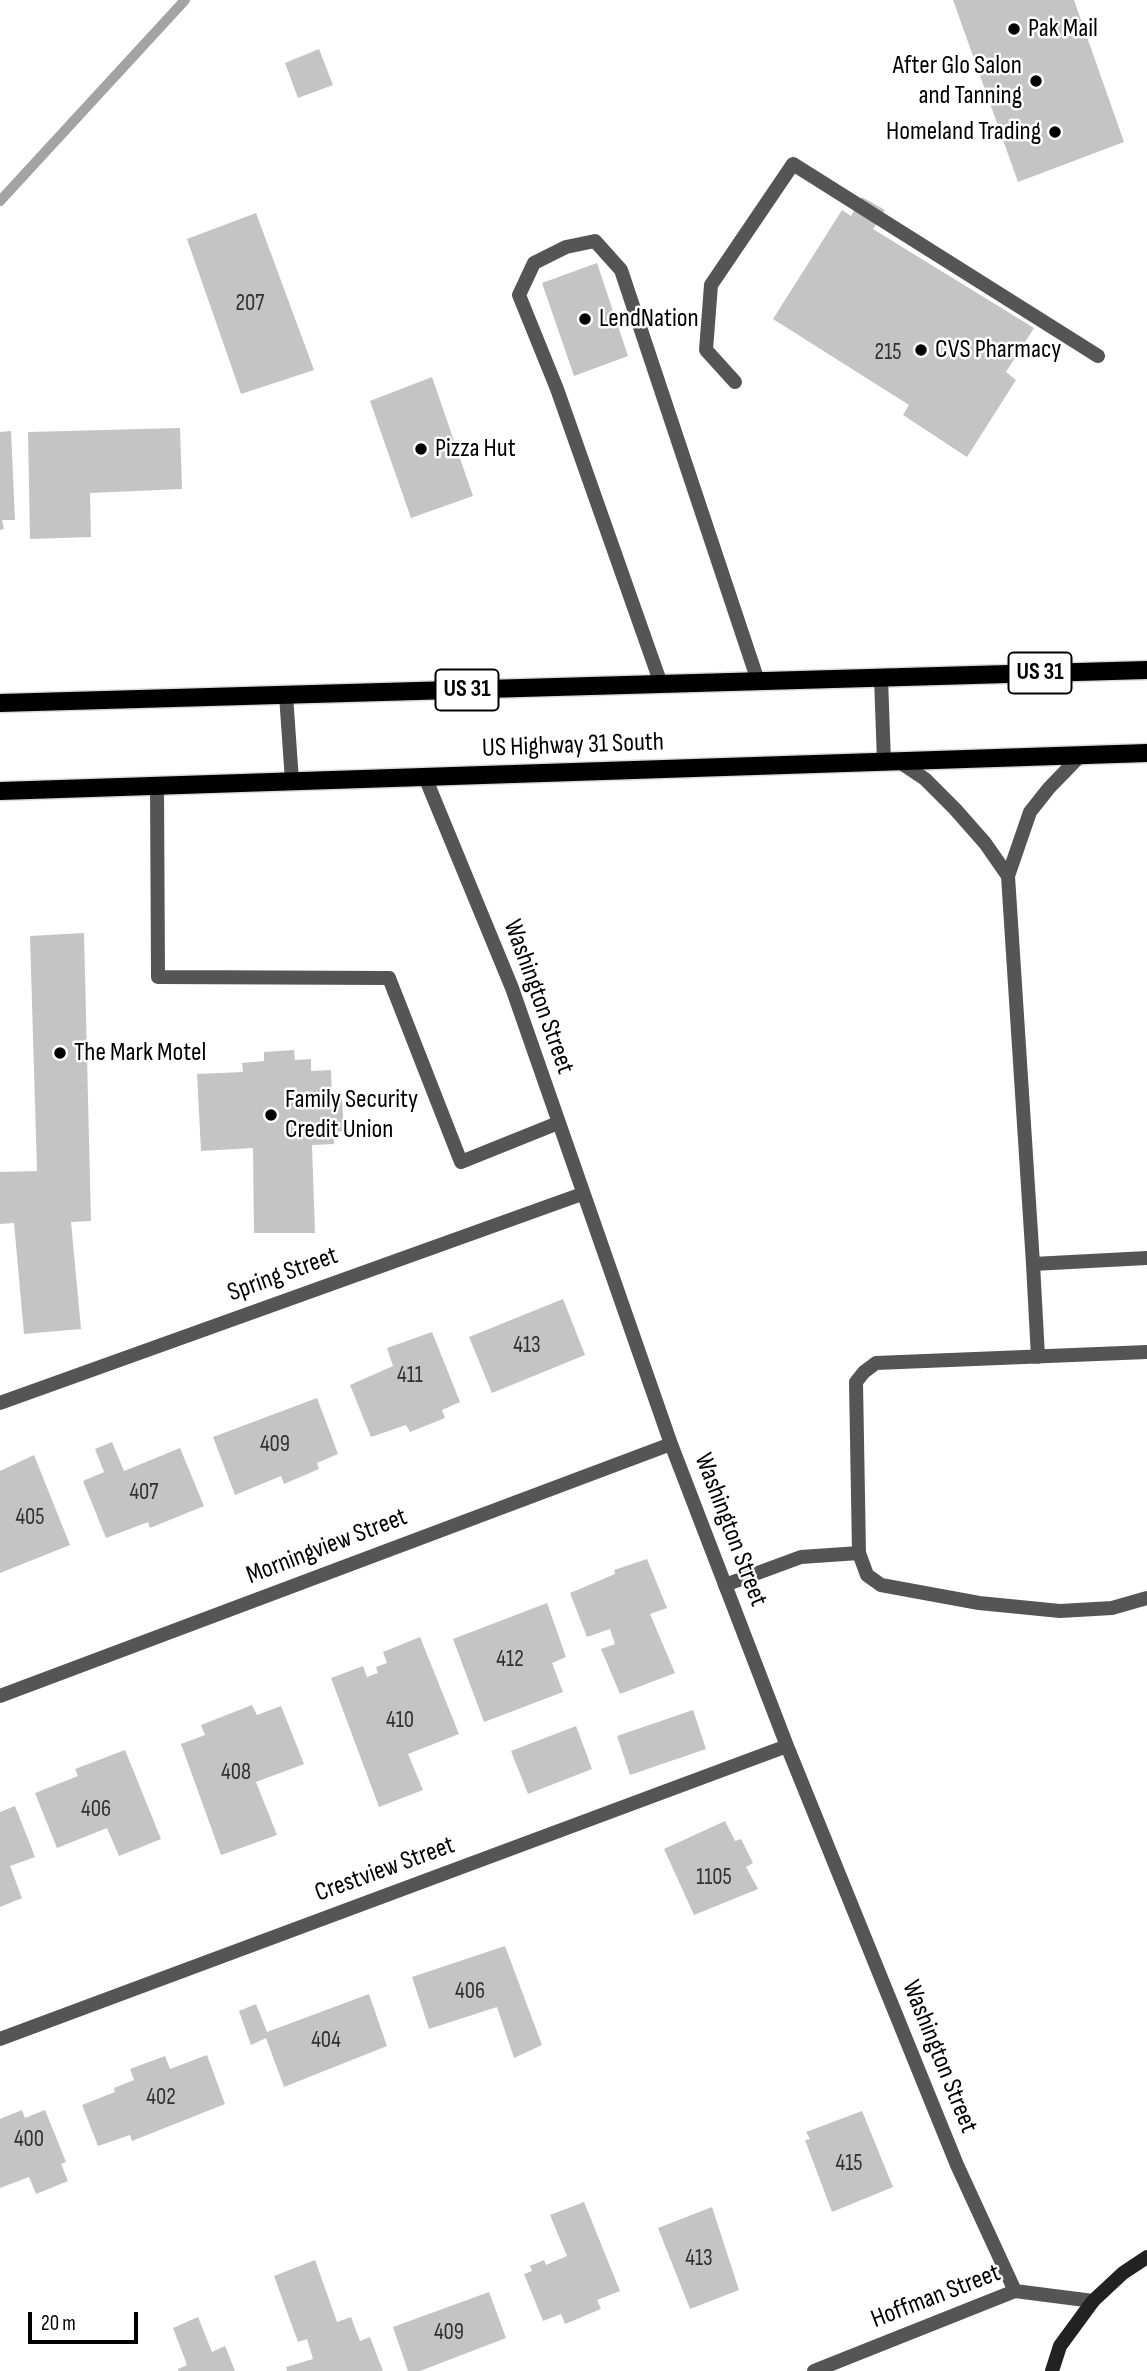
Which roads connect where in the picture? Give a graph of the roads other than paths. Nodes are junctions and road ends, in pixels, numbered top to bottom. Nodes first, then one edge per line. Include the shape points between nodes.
1 (1098, 356) dead end
2 (736, 382) dead end
3 (1147, 670) edge
4 (881, 678) junction
5 (758, 681) junction
6 (661, 684) junction
7 (286, 695) junction
8 (0, 703) edge
9 (1147, 753) edge
10 (1081, 755) junction
11 (891, 762) junction
12 (425, 777) junction
13 (292, 781) junction
14 (157, 786) junction
15 (0, 791) edge
16 (1008, 876) junction
17 (558, 1123) junction
18 (582, 1194) junction
19 (1147, 1258) edge
20 (1033, 1264) junction
21 (1147, 1352) edge
22 (1038, 1357) junction
23 (0, 1403) edge
24 (670, 1444) junction
25 (859, 1553) junction
26 (725, 1585) junction
27 (1147, 1598) edge
28 (0, 1696) edge
29 (787, 1746) junction
30 (0, 2039) edge
31 (1147, 2256) edge
32 (1015, 2291) junction
33 (1093, 2301) junction
34 (814, 2371) edge
35 (1052, 2371) edge

1 - 2 street via 793,164 711,285 706,350
3 - 4 main road, US 31
4 - 5 main road, US 31
4 - 11 street
5 - 6 main road, US 31
5 - 6 street via 621,270 595,241 566,247 534,263 519,295
6 - 7 main road, US 31
7 - 8 main road, US 31
7 - 13 street
9 - 10 main road, US Highway 31 South
10 - 11 main road, US Highway 31 South
10 - 16 street via 1030,812
11 - 12 main road, US Highway 31 South
11 - 16 street via 925,779 985,843
12 - 13 main road, US Highway 31 South
12 - 17 street, Washington Street via 512,988
13 - 14 main road, US Highway 31 South
14 - 15 main road, US Highway 31 South
14 - 17 street via 158,977 389,978 461,1163
16 - 20 street
17 - 18 street, Washington Street
18 - 23 street, Spring Street
18 - 24 street, Washington Street
19 - 20 street
20 - 22 street
21 - 22 street
22 - 25 street via 876,1363 864,1372 856,1382
24 - 26 street, Washington Street
24 - 28 street, Morningview Street
25 - 26 street via 801,1557
25 - 27 street via 867,1575 881,1585 979,1603 1060,1611 1112,1608
26 - 29 street, Washington Street
29 - 30 street, Crestview Street
29 - 32 street, Washington Street via 957,2165
31 - 33 street
32 - 33 street, Hoffman Street
32 - 34 street, Hoffman Street
33 - 35 street via 1060,2346

